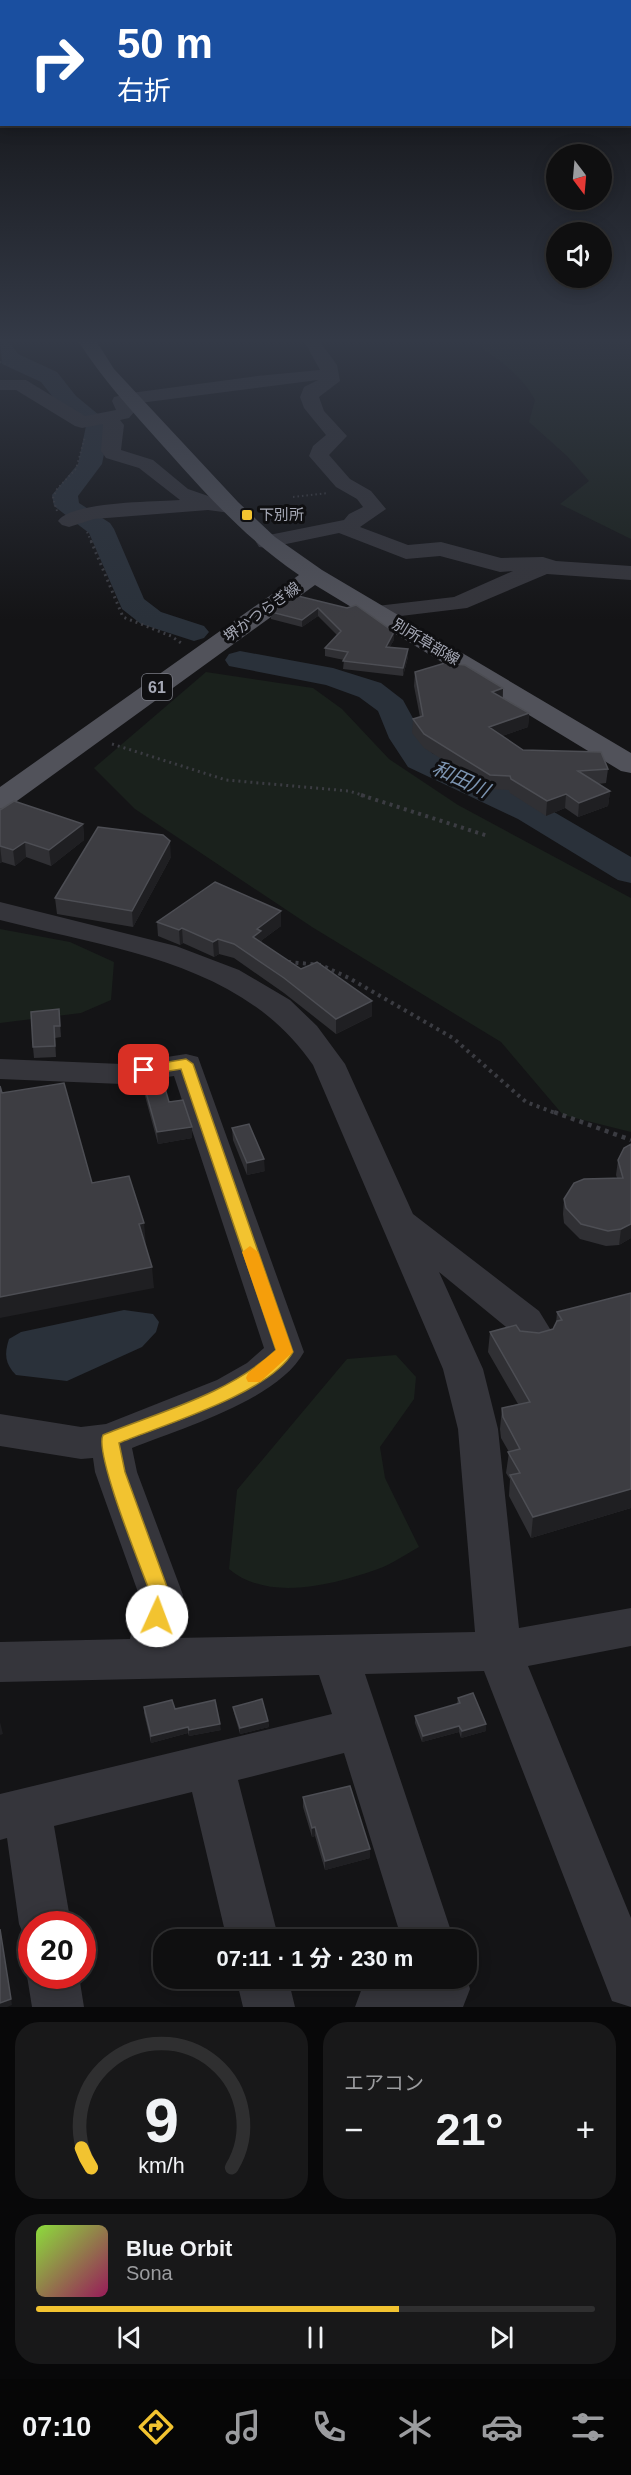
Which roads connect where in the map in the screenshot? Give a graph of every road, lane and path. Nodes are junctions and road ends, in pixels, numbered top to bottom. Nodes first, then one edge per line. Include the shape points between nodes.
1 (85, 433) edge
2 (113, 433) edge
3 (159, 433) edge
4 (334, 433) edge
5 (353, 489) junction
6 (293, 497) dead end
7 (220, 505) junction
8 (69, 521) junction
9 (348, 525) junction
10 (267, 542) junction
11 (552, 567) junction
12 (631, 573) edge
13 (314, 575) junction
14 (376, 612) junction
15 (197, 659) junction
16 (89, 736) junction
17 (631, 765) edge
18 (0, 800) edge
19 (488, 836) dead end
20 (0, 910) edge
21 (282, 962) edge
22 (0, 1069) edge
23 (631, 1140) edge
24 (399, 1221) junction
25 (536, 1337) edge
26 (0, 1430) edge
27 (110, 1440) junction
28 (631, 1627) edge
29 (500, 1651) junction
30 (336, 1655) junction
31 (149, 1658) junction
32 (0, 1662) edge
33 (361, 1728) junction
34 (210, 1765) junction
35 (13, 1814) edge
36 (41, 1911) edge
37 (250, 1929) edge
38 (425, 1929) edge
39 (631, 1982) edge
40 (55, 1989) edge
41 (265, 1989) edge
42 (444, 1989) edge
43 (58, 2007) edge
44 (269, 2007) edge
45 (381, 2007) edge

1 - 8 path via 81,460 53,498 57,511
2 - 7 street via 113,454 146,464 181,493
3 - 7 main road, 堺かつらぎ線
4 - 5 street via 337,436 320,450 319,456
5 - 6 path
5 - 9 street via 376,508
7 - 8 street via 91,513
7 - 10 main road, 堺かつらぎ線
8 - 15 path via 89,533 123,616 179,640
9 - 10 street
9 - 11 street via 347,529 406,552 441,549 492,564
10 - 13 main road, 堺かつらぎ線
11 - 12 street
11 - 14 street via 494,586 459,603
13 - 14 main road, 別所草部線
13 - 15 main road, 堺かつらぎ線 / 61
14 - 17 main road, 別所草部線
15 - 16 main road, 堺かつらぎ線 / 61
16 - 18 main road, 堺かつらぎ線 / 61
16 - 19 path via 226,780 349,791
20 - 24 street via 193,963 259,993 307,1032 329,1064
21 - 23 path via 321,965 349,978 453,1038 526,1102
22 - 27 street via 122,1074 186,1064 285,1352 261,1374 231,1390
24 - 25 street via 525,1321
24 - 29 street via 463,1369 478,1429
26 - 27 street via 81,1443
27 - 31 street via 116,1472 161,1595
28 - 29 street
29 - 30 street
29 - 39 street
30 - 31 street
30 - 33 street
31 - 32 street
33 - 34 street
33 - 38 street
34 - 35 street
34 - 37 street
35 - 36 street
40 - 43 street
41 - 44 street
42 - 45 street

